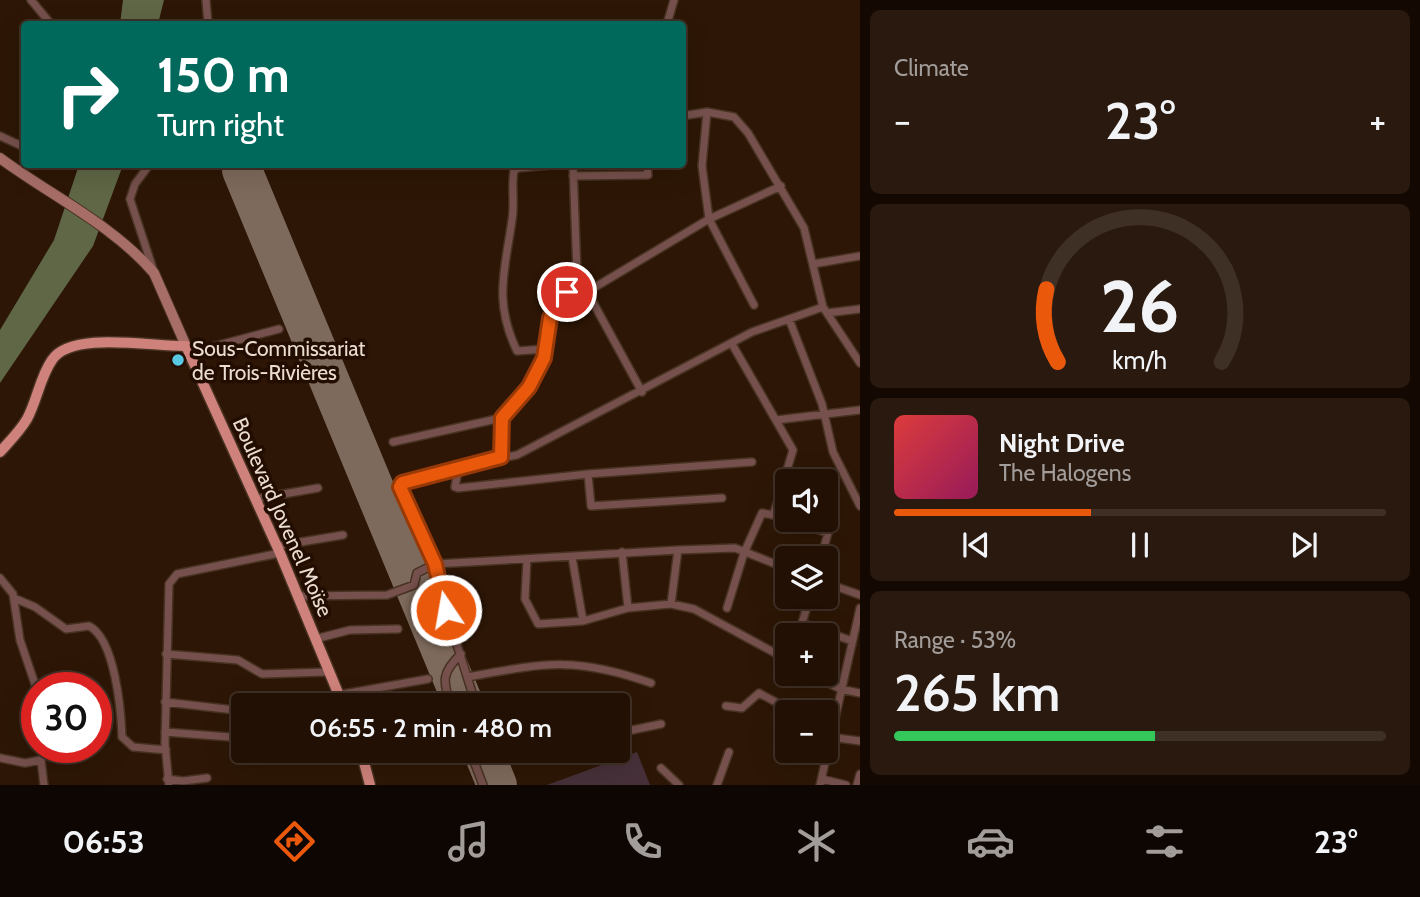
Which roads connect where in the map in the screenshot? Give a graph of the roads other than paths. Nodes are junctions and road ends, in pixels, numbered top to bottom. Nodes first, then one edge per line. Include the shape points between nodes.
1 (31, 0) edge
2 (206, 0) edge
3 (674, 0) edge
4 (48, 21) edge
5 (208, 21) edge
6 (668, 21) edge
7 (707, 112) junction
8 (686, 115) edge
9 (0, 136) edge
10 (21, 146) edge
11 (0, 158) edge
12 (147, 168) edge
13 (518, 168) edge
14 (573, 168) edge
15 (647, 168) edge
16 (573, 176) junction
17 (781, 186) junction
18 (709, 219) junction
19 (860, 256) edge
20 (813, 264) junction
21 (154, 273) junction
22 (576, 273) junction
23 (587, 292) junction
24 (754, 305) dead end
25 (860, 309) edge
26 (825, 310) junction
27 (789, 319) junction
28 (279, 329) dead end
29 (732, 344) junction
30 (188, 349) junction
31 (545, 349) junction
32 (860, 363) edge
33 (642, 392) junction
34 (860, 410) edge
35 (824, 412) junction
36 (502, 418) junction
37 (775, 420) junction
38 (393, 442) dead end
39 (0, 453) edge
40 (501, 457) junction
41 (752, 462) dead end
42 (460, 466) junction
43 (587, 474) junction
44 (318, 488) dead end
45 (722, 498) dead end
46 (255, 499) junction
47 (860, 506) edge
48 (774, 513) joint
49 (343, 535) dead end
50 (279, 550) junction
51 (678, 550) junction
52 (622, 552) junction
53 (744, 553) junction
54 (572, 556) junction
55 (527, 559) junction
56 (435, 564) junction
57 (775, 564) edge
58 (0, 578) edge
59 (838, 588) edge
60 (298, 596) junction
61 (860, 596) edge
62 (14, 598) junction
63 (671, 604) junction
64 (628, 608) junction
65 (727, 608) dead end
66 (860, 608) edge
67 (806, 609) edge
68 (583, 621) junction
69 (858, 626) edge
70 (398, 629) dead end
71 (315, 639) junction
72 (852, 642) junction
73 (775, 653) edge
74 (166, 654) junction
75 (461, 654) junction
76 (31, 672) edge
77 (328, 672) junction
78 (468, 677) junction
79 (428, 679) dead end
80 (651, 682) dead end
81 (834, 686) edge
82 (839, 689) junction
83 (337, 693) edge
84 (369, 693) edge
85 (447, 693) edge
86 (473, 693) edge
87 (860, 693) edge
88 (836, 700) edge
89 (165, 702) junction
90 (775, 702) edge
91 (726, 706) dead end
92 (231, 710) edge
93 (661, 724) dead end
94 (630, 730) edge
95 (165, 732) junction
96 (838, 735) edge
97 (231, 737) edge
98 (860, 741) edge
99 (166, 750) junction
100 (729, 752) dead end
101 (0, 758) edge
102 (21, 762) edge
103 (41, 763) edge
104 (364, 763) edge
105 (475, 763) edge
106 (824, 763) edge
107 (661, 768) dead end
108 (860, 775) edge
109 (207, 778) dead end
110 (168, 782) edge
111 (821, 782) edge
112 (44, 785) edge
113 (370, 785) edge
114 (484, 785) edge
115 (679, 785) edge
116 (717, 785) edge
117 (846, 785) edge
118 (857, 785) edge

1 - 4 street
2 - 5 street
3 - 6 street
7 - 8 street
7 - 17 street via 734,117
7 - 18 street via 702,166
9 - 10 street
11 - 21 main road via 116,238
12 - 21 street via 130,199
13 - 31 street via 514,171 513,217 501,281 502,309 517,351
14 - 16 street
15 - 16 street via 648,175
16 - 22 street
17 - 18 street
17 - 20 street via 804,228
18 - 23 street
18 - 24 street
19 - 20 street
20 - 26 street
21 - 30 main road
22 - 23 street
22 - 31 street via 550,318
23 - 33 street
25 - 26 street
26 - 27 street
26 - 32 street
27 - 29 street
27 - 35 street
28 - 30 street
29 - 33 street
29 - 37 street
30 - 39 main road via 102,343 59,352 51,360 27,420
30 - 46 main road, Boulevard Jovenel Moïse
31 - 36 street via 529,387
33 - 40 street via 517,455
34 - 35 street
35 - 37 street
35 - 47 street via 834,452
36 - 38 street
36 - 40 street
37 - 48 street via 793,450
40 - 42 street
41 - 43 street
42 - 43 street via 458,488
42 - 56 street via 400,487
43 - 45 street via 591,506
44 - 46 street
46 - 50 main road, Boulevard Jovenel Moïse
48 - 53 street via 762,513
49 - 50 street
50 - 60 main road, Boulevard Jovenel Moïse
50 - 74 street via 172,578 167,591
51 - 52 street
51 - 53 street via 735,548
51 - 63 street
52 - 54 street
52 - 64 street
53 - 57 street
53 - 65 street
54 - 55 street
54 - 68 street
55 - 56 street
55 - 68 street via 525,599 538,624
56 - 60 street via 417,573 414,584 387,595
56 - 75 street
58 - 62 street
59 - 61 street
60 - 71 main road, Boulevard Jovenel Moïse
62 - 76 street
62 - 99 street via 66,629 89,626 97,632 119,697 122,737 133,747
63 - 64 street
63 - 73 street via 694,609
64 - 68 street
66 - 69 street
67 - 72 street via 802,623
69 - 72 street
70 - 71 street via 350,630
71 - 77 main road, Boulevard Jovenel Moïse
72 - 82 street
74 - 77 street via 238,660 262,674
74 - 89 street
75 - 78 street
75 - 85 street via 443,678
77 - 83 main road, Boulevard Jovenel Moïse
78 - 80 street via 564,662 609,668
78 - 86 street
79 - 84 street
81 - 82 street
82 - 87 street
82 - 88 street
89 - 92 street
89 - 95 street
90 - 91 street via 759,693 742,708
93 - 94 street
95 - 97 street
95 - 99 street
96 - 98 street
99 - 110 street
100 - 116 street
101 - 102 street
103 - 112 street
104 - 113 main road
105 - 114 street
106 - 111 street
107 - 115 street
108 - 118 street
109 - 110 street
111 - 117 street

